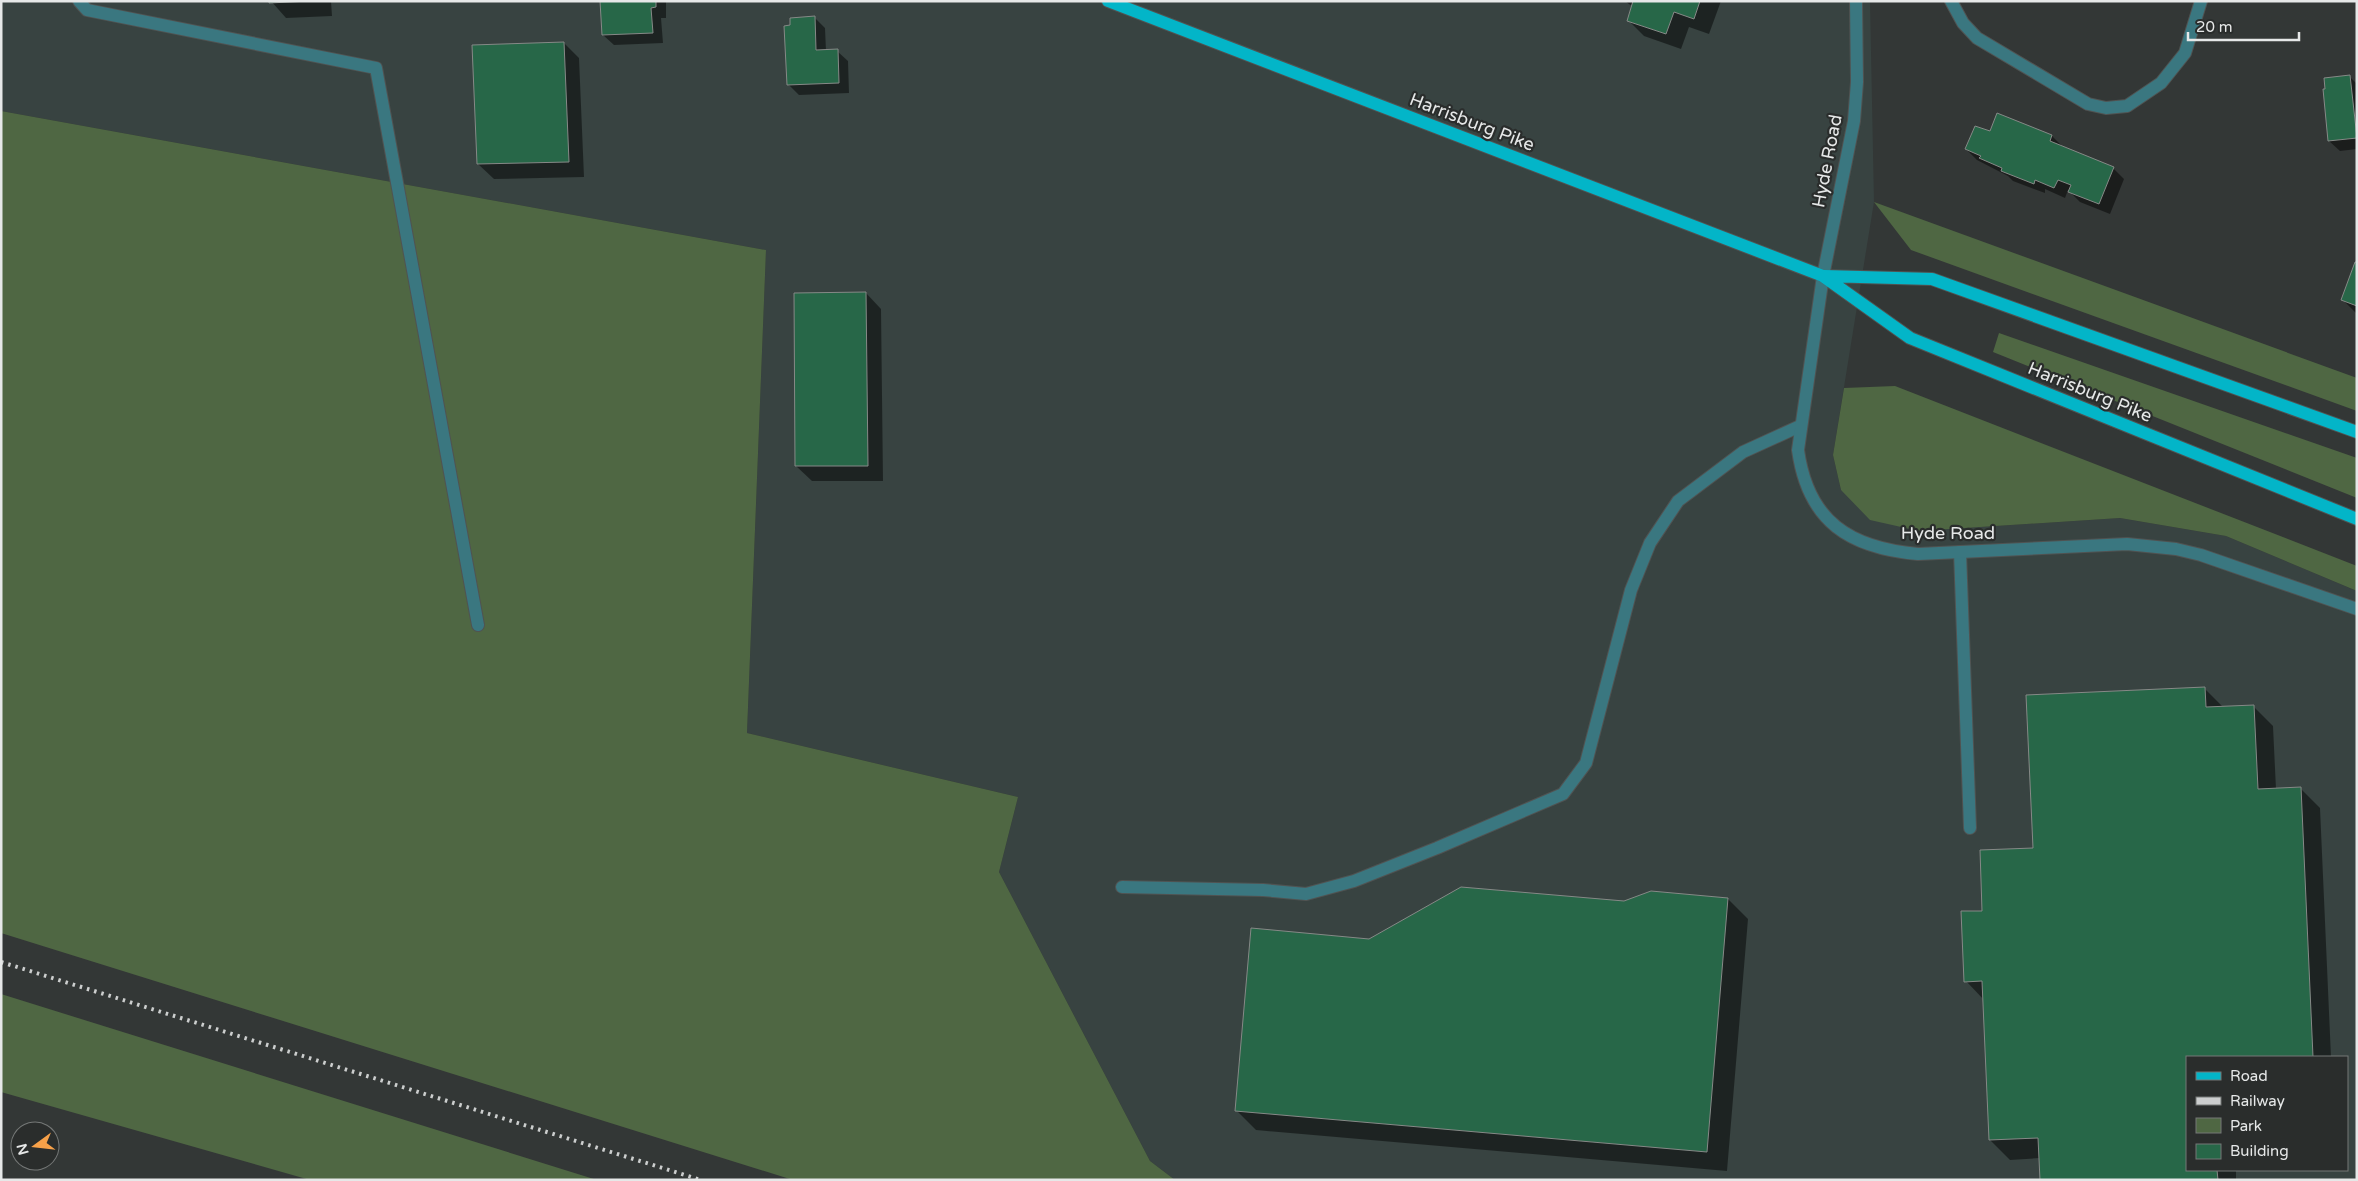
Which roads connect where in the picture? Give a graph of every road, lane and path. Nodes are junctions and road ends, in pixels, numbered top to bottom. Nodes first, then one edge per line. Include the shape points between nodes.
1 (79, 1) edge
2 (1108, 1) edge
3 (1856, 1) edge
4 (1951, 1) edge
5 (2201, 1) edge
6 (1823, 276) junction
7 (1800, 426) junction
8 (2357, 432) edge
9 (2357, 519) edge
10 (1960, 552) junction
11 (2357, 609) edge
12 (478, 625) dead end
13 (1970, 828) dead end
14 (1122, 886) dead end

1 - 12 street via 87,10 376,68
2 - 6 main road, Harrisburg Pike
3 - 6 street, Hyde Road via 1854,121
4 - 5 street via 1977,38 2088,104 2106,108 2127,106 2161,83 2184,53
6 - 7 street, Hyde Road
6 - 8 main road, Harrisburg Pike via 1932,279
6 - 9 main road, Harrisburg Pike via 1910,338
7 - 10 street, Hyde Road via 1801,474 1825,516 1843,533 1864,544 1896,552
7 - 14 street via 1742,452 1678,502 1650,543 1631,590 1586,763 1563,794 1354,881 1306,894
10 - 11 street, Hyde Road via 2127,544 2176,550 2210,558
10 - 13 street

